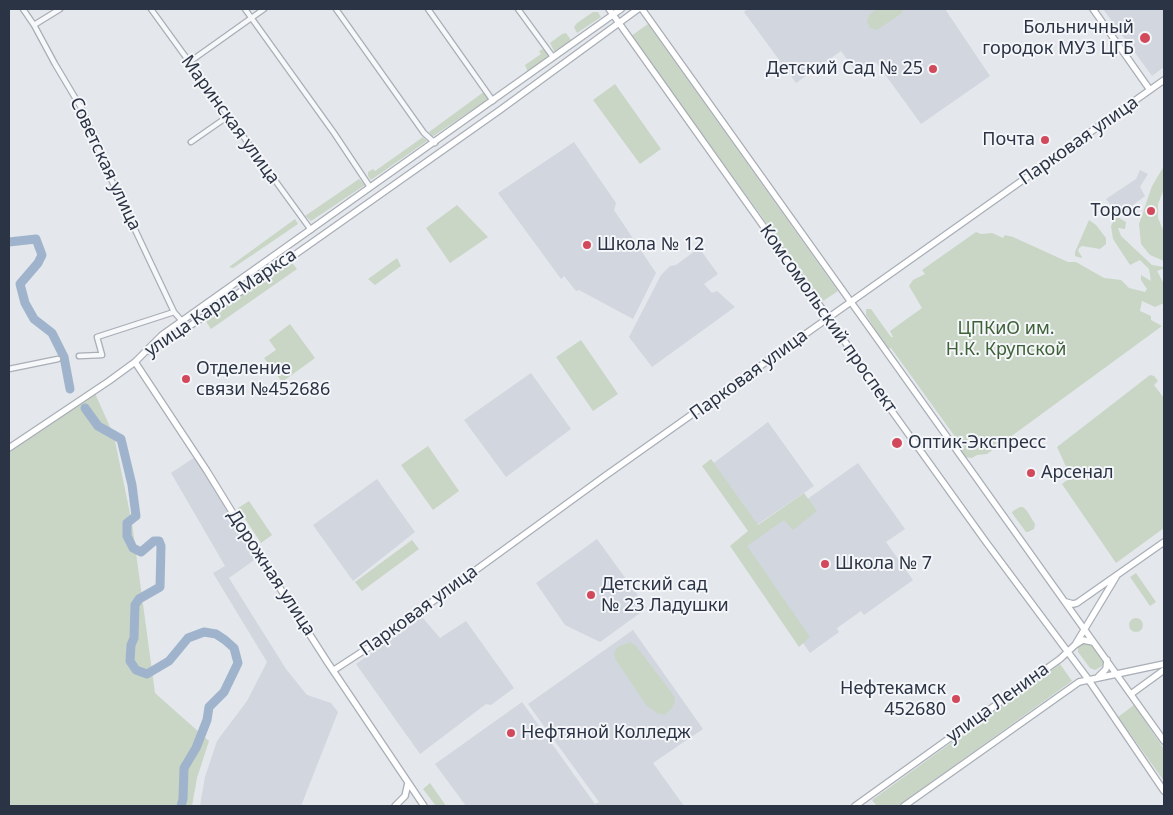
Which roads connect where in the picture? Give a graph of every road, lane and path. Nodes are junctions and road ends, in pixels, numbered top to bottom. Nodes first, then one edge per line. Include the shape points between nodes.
1 (23, 9) edge
2 (60, 9) edge
3 (151, 9) edge
4 (245, 9) edge
5 (264, 9) edge
6 (336, 9) edge
7 (428, 9) edge
8 (518, 9) edge
9 (609, 9) edge
10 (622, 9) edge
11 (638, 9) edge
12 (642, 9) edge
13 (1093, 9) edge
14 (614, 15) junction
15 (252, 18) junction
16 (619, 22) junction
17 (34, 25) junction
18 (553, 57) junction
19 (188, 63) junction
20 (1164, 80) edge
21 (1150, 90) junction
22 (494, 101) junction
23 (227, 117) junction
24 (191, 142) dead end
25 (435, 143) junction
26 (370, 187) junction
27 (337, 210) junction
28 (344, 220) junction
29 (310, 230) junction
30 (852, 302) junction
31 (174, 312) junction
32 (828, 318) junction
33 (182, 321) junction
34 (79, 356) dead end
35 (58, 360) dead end
36 (137, 360) junction
37 (9, 369) edge
38 (9, 448) edge
39 (1164, 542) edge
40 (1116, 577) junction
41 (1066, 602) junction
42 (1084, 629) junction
43 (1094, 642) junction
44 (1075, 645) junction
45 (1067, 652) junction
46 (1107, 660) junction
47 (1164, 664) edge
48 (334, 670) junction
49 (1164, 670) edge
50 (1117, 674) junction
51 (1098, 677) junction
52 (1088, 679) junction
53 (1131, 694) junction
54 (1164, 741) edge
55 (408, 783) junction
56 (1164, 791) edge
57 (859, 805) edge
58 (395, 806) edge
59 (424, 806) edge
60 (904, 806) edge

1 - 17 street, Советская улица
2 - 17 street
3 - 19 street, Маринская улица
4 - 15 street
5 - 15 street
6 - 25 street via 424,133
7 - 22 street
8 - 18 street
9 - 14 main road, Комсомольский проспект
10 - 14 main road, улица Карла Маркса
11 - 16 main road, улица Карла Маркса
12 - 30 main road, Комсомольский проспект
13 - 21 main road
14 - 16 main road, Комсомольский проспект
14 - 18 main road, улица Карла Маркса
15 - 19 street
15 - 26 street
16 - 28 main road, улица Карла Маркса
16 - 32 main road, Комсомольский проспект
17 - 31 street, Советская улица via 83,110
18 - 22 main road, улица Карла Маркса
19 - 23 street, Маринская улица
20 - 21 main road, Парковая улица
21 - 30 main road, Парковая улица
22 - 25 main road, улица Карла Маркса
23 - 24 street
23 - 29 street, Маринская улица
25 - 26 main road, улица Карла Маркса
26 - 27 main road, улица Карла Маркса
27 - 28 main road
27 - 29 main road, улица Карла Маркса
28 - 36 main road, улица Карла Маркса
29 - 33 main road, улица Карла Маркса
30 - 32 main road, Парковая улица
30 - 41 main road, Комсомольский проспект
31 - 33 street, Советская улица
31 - 34 street via 97,337 102,354
32 - 45 main road, Комсомольский проспект
32 - 48 main road, Парковая улица
33 - 36 main road, улица Карла Маркса
35 - 37 street
36 - 38 main road
36 - 48 main road, Дорожная улица
39 - 40 main road, улица Ленина
40 - 41 main road, улица Ленина via 1077,603
40 - 42 main road, улица Ленина
41 - 42 main road, Комсомольский проспект
42 - 43 main road, Комсомольский проспект
42 - 44 main road, улица Ленина
43 - 44 main road via 1084,640
43 - 46 main road
44 - 45 main road, улица Ленина
45 - 52 main road
45 - 57 main road, улица Ленина
46 - 50 main road
46 - 51 main road via 1106,669
47 - 50 main road, улица Ленина
48 - 55 main road, Дорожная улица
49 - 53 main road
50 - 51 main road, улица Ленина
50 - 53 main road
51 - 52 main road, улица Ленина
52 - 56 main road
52 - 60 main road, улица Ленина via 1079,682
53 - 54 main road
55 - 58 main road via 405,796
55 - 59 main road, Дорожная улица

